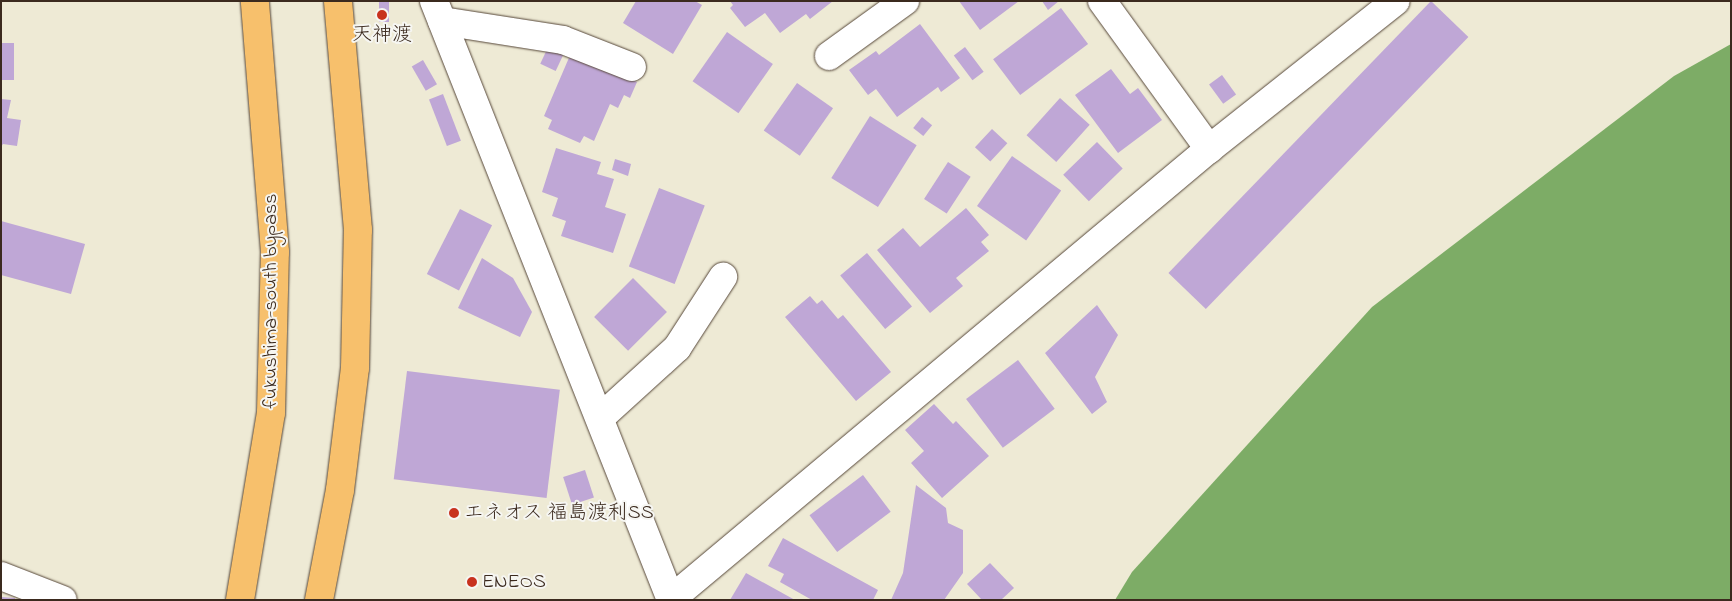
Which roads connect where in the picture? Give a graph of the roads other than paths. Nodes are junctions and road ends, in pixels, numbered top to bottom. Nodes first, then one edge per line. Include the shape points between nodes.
1 (255, 1) edge
2 (338, 1) edge
3 (905, 1) edge
4 (1102, 1) edge
5 (1396, 1) edge
6 (438, 11) edge
7 (830, 56) dead end
8 (632, 67) dead end
9 (1209, 149) junction
10 (723, 277) dead end
11 (600, 418) junction
12 (1, 576) edge
13 (63, 600) edge
14 (240, 600) edge
15 (319, 600) edge
16 (671, 600) edge

1 - 14 highway, fukushima-south bypass via 275,252 272,394
2 - 15 highway via 358,230 355,368 340,490
3 - 7 street
4 - 9 street
5 - 9 street
6 - 8 street via 562,40
6 - 11 street
9 - 16 street
10 - 11 street via 678,348
11 - 16 street
12 - 13 street

